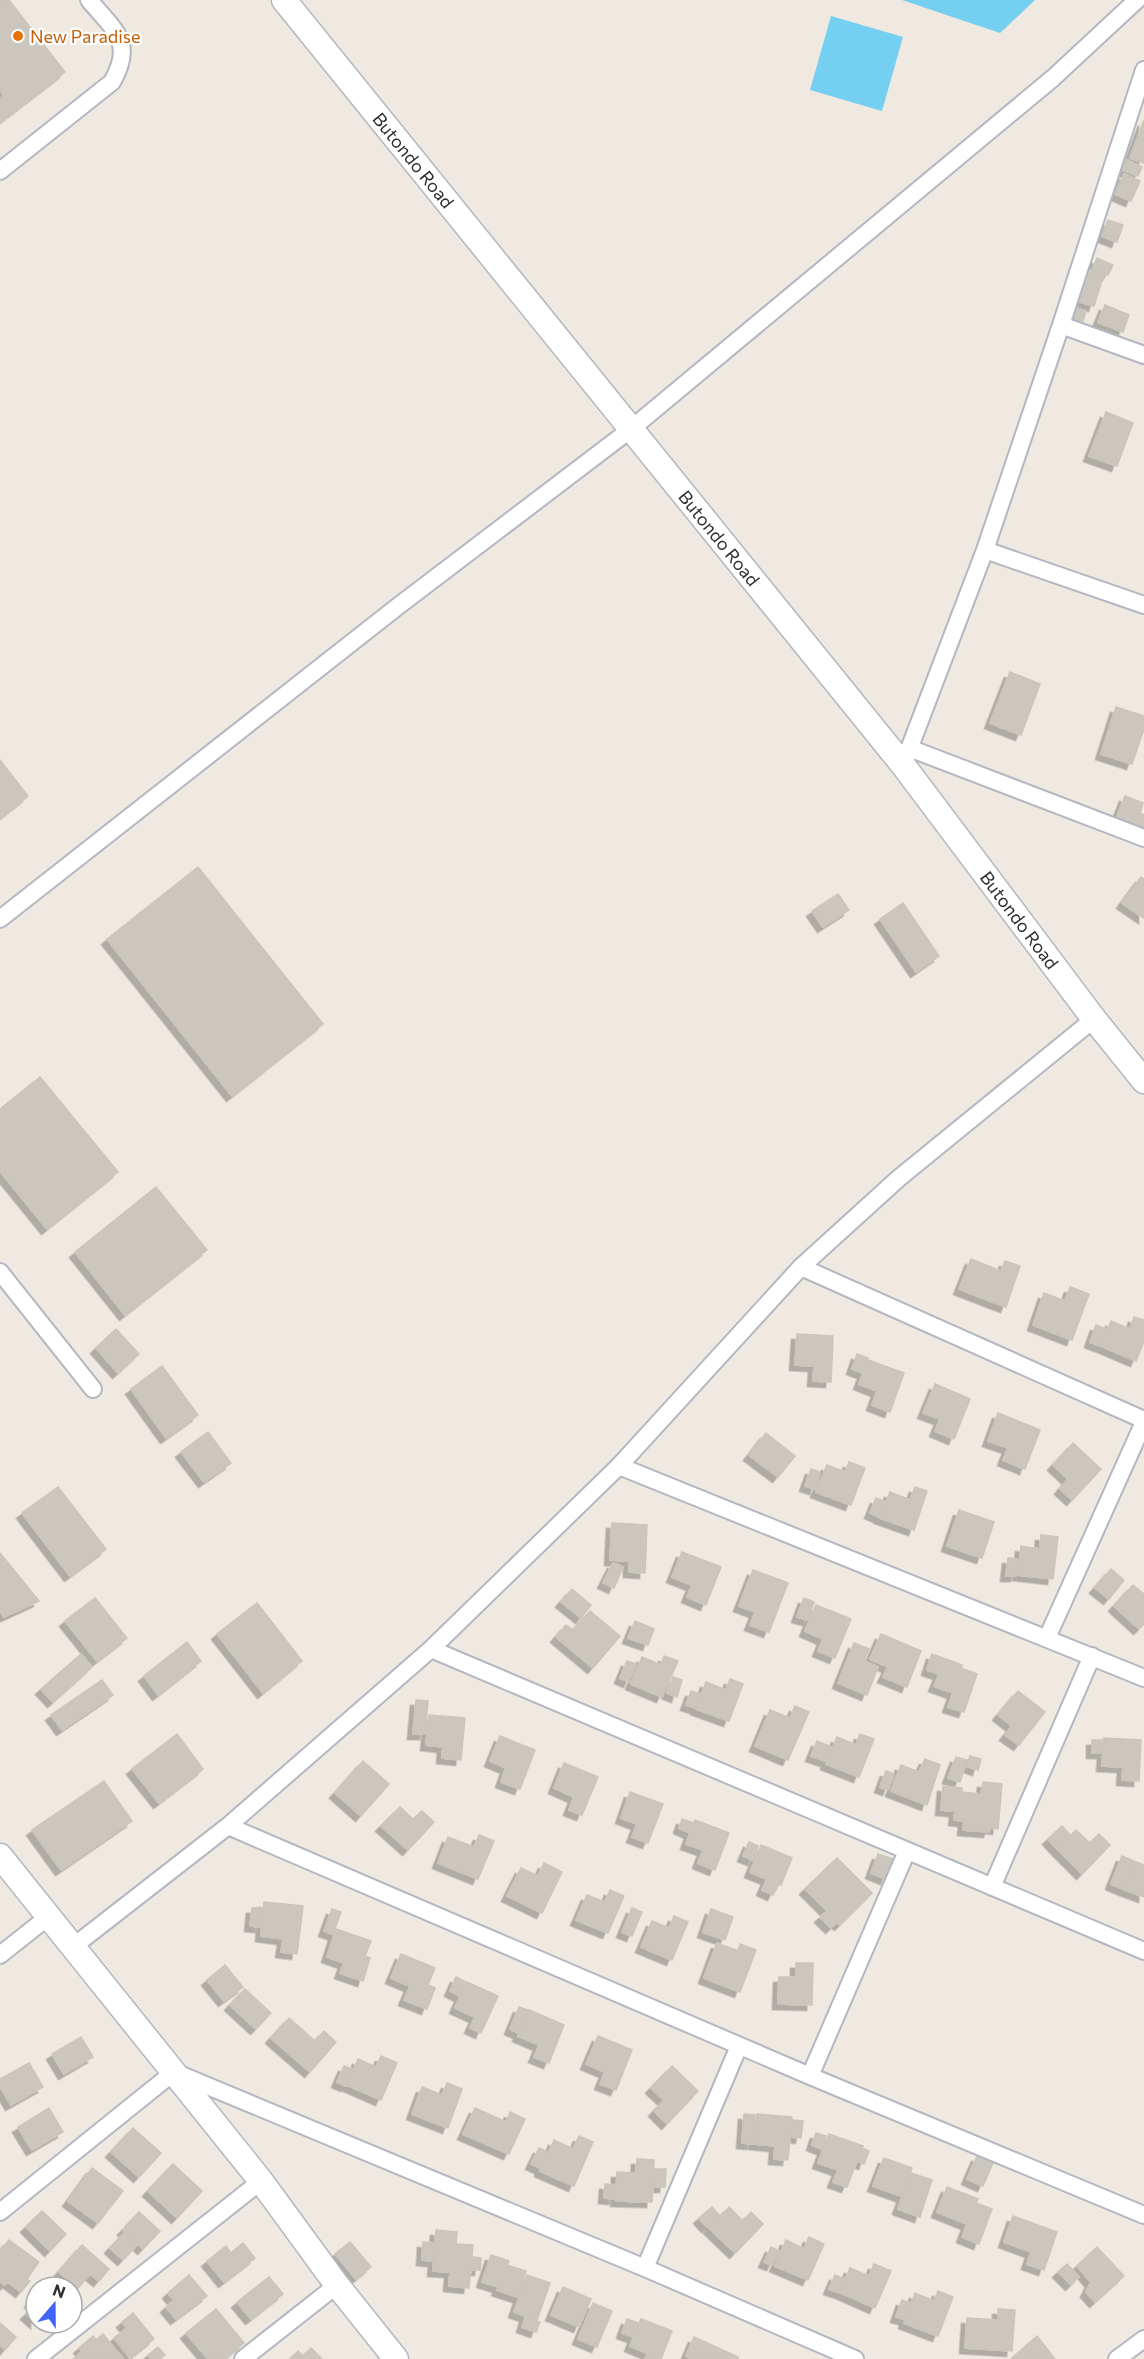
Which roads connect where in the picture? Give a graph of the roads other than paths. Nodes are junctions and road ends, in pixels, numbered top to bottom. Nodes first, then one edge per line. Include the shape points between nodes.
1 (89, 0) edge
2 (284, 0) edge
3 (1137, 0) edge
4 (1144, 70) edge
5 (1137, 112) edge
6 (0, 171) edge
7 (1061, 325) junction
8 (1144, 355) edge
9 (631, 429) junction
10 (986, 550) junction
11 (1144, 605) edge
12 (906, 757) junction
13 (1144, 838) edge
14 (0, 919) edge
15 (1094, 1019) junction
16 (1144, 1081) edge
17 (801, 1267) junction
18 (0, 1272) edge
19 (93, 1389) dead end
20 (1144, 1421) edge
21 (619, 1467) junction
22 (1047, 1638) junction
23 (431, 1649) junction
24 (1092, 1656) junction
25 (1144, 1678) edge
26 (228, 1826) junction
27 (907, 1851) junction
28 (0, 1856) edge
29 (992, 1887) junction
30 (48, 1917) junction
31 (74, 1946) junction
32 (1144, 1951) edge
33 (0, 1955) edge
34 (740, 2046) junction
35 (174, 2072) junction
36 (810, 2076) junction
37 (261, 2181) junction
38 (0, 2212) edge
39 (1144, 2215) edge
40 (645, 2268) junction
41 (337, 2285) junction
42 (1144, 2339) edge
43 (36, 2359) edge
44 (243, 2359) edge
45 (396, 2359) edge
46 (855, 2359) edge
47 (1117, 2359) edge

1 - 6 street via 121,42 120,68 112,82
2 - 9 street, Butondo Road
3 - 9 street via 1053,78
4 - 5 street
5 - 7 street
7 - 8 street
7 - 10 street
9 - 12 street, Butondo Road
9 - 14 street via 396,607
10 - 11 street
10 - 12 street
12 - 13 street
12 - 15 street, Butondo Road
15 - 16 street, Butondo Road
15 - 17 street via 899,1178
17 - 20 street
17 - 21 street
18 - 19 street
20 - 22 street
21 - 22 street
21 - 23 street
22 - 24 street
23 - 26 street
23 - 27 street
24 - 25 street
24 - 29 street
26 - 31 street
26 - 34 street
27 - 29 street
27 - 36 street
28 - 30 street
29 - 32 street
30 - 31 street
30 - 33 street
31 - 35 street
34 - 36 street
34 - 40 street
35 - 37 street
35 - 38 street
35 - 40 street
36 - 39 street
37 - 41 street
37 - 43 street
40 - 46 street
41 - 44 street
41 - 45 street
42 - 47 street

